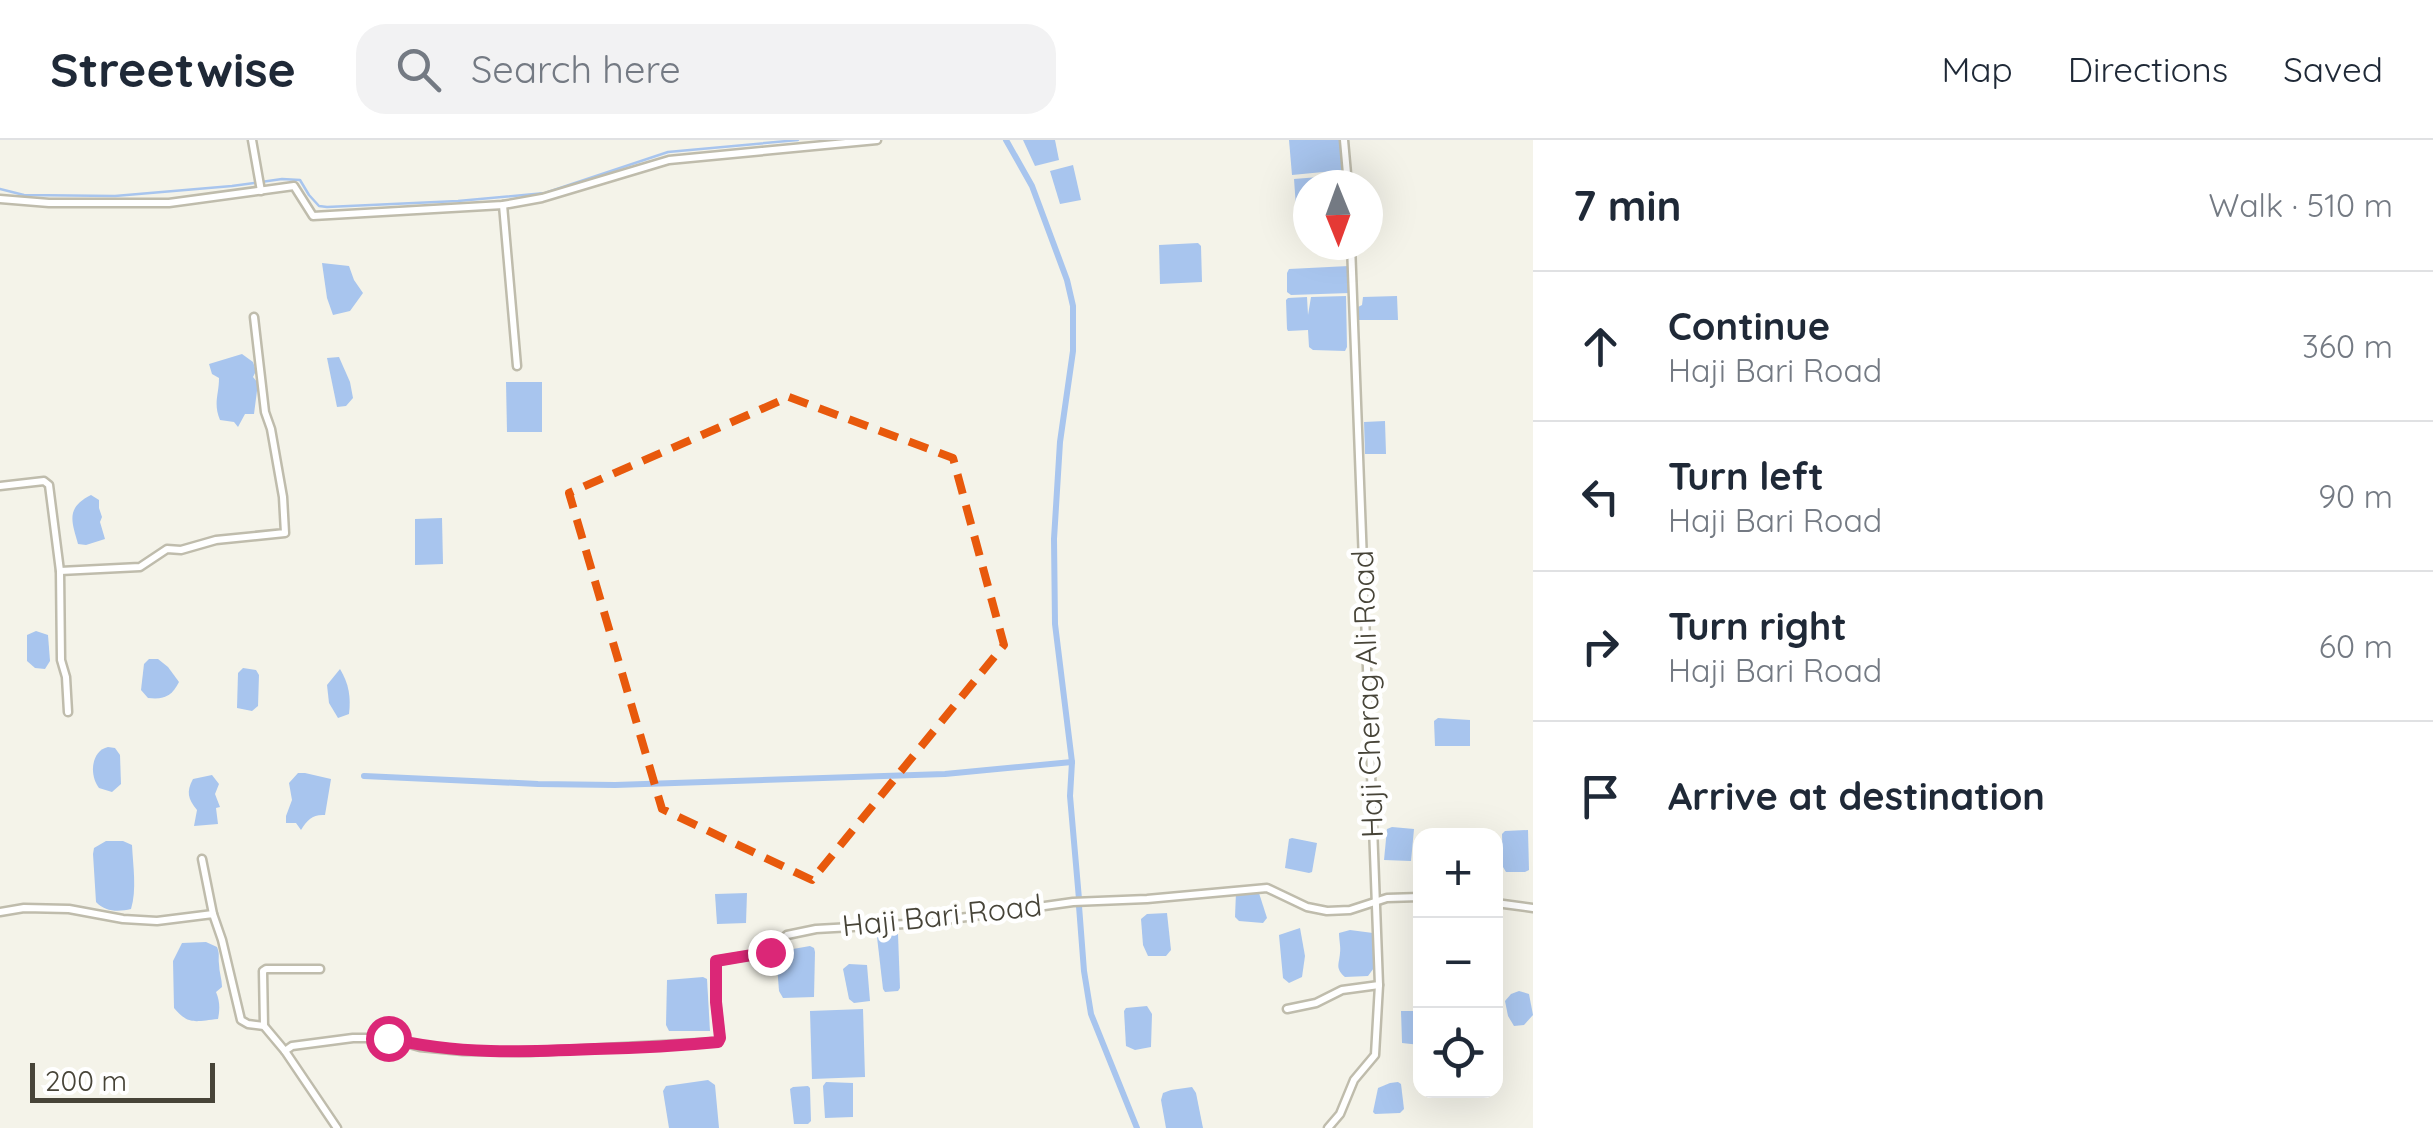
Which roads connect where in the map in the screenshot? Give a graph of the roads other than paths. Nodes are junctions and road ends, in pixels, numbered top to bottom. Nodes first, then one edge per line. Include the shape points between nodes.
1 (252, 140) edge
2 (877, 140) edge
3 (1344, 140) edge
4 (1347, 170) edge
5 (260, 188) junction
6 (0, 199) edge
7 (502, 205) junction
8 (1352, 260) edge
9 (254, 317) dead end
10 (517, 366) dead end
11 (0, 486) edge
12 (60, 570) junction
13 (68, 712) dead end
14 (202, 859) dead end
15 (1413, 898) edge
16 (1375, 901) junction
17 (1503, 905) edge
18 (1533, 908) edge
19 (0, 912) edge
20 (213, 914) junction
21 (320, 970) dead end
22 (1379, 984) junction
23 (1286, 1009) dead end
24 (264, 1026) junction
25 (285, 1050) junction
26 (337, 1128) edge
27 (1328, 1128) edge

1 - 5 street
2 - 7 street via 669,160
3 - 4 street
5 - 6 street via 169,203
5 - 7 street via 294,186 313,216
7 - 10 street
8 - 16 street, Haji Cherag Ali Road
9 - 12 street via 286,533 168,548 140,567
11 - 12 street via 47,482
12 - 13 street
14 - 20 street
15 - 16 street, Haji Bari Road
16 - 22 street, Haji Cherag Ali Road
16 - 25 street, Haji Bari Road via 1326,911 1268,888 1073,902 787,935 770,952 716,961 718,1042 462,1052 353,1038
17 - 18 street
19 - 20 street via 69,909 157,921
20 - 24 street via 241,1020
21 - 24 street via 264,972
22 - 23 street
22 - 27 street, Haji Cherag Ali Road via 1374,1054
24 - 25 street
25 - 26 street

